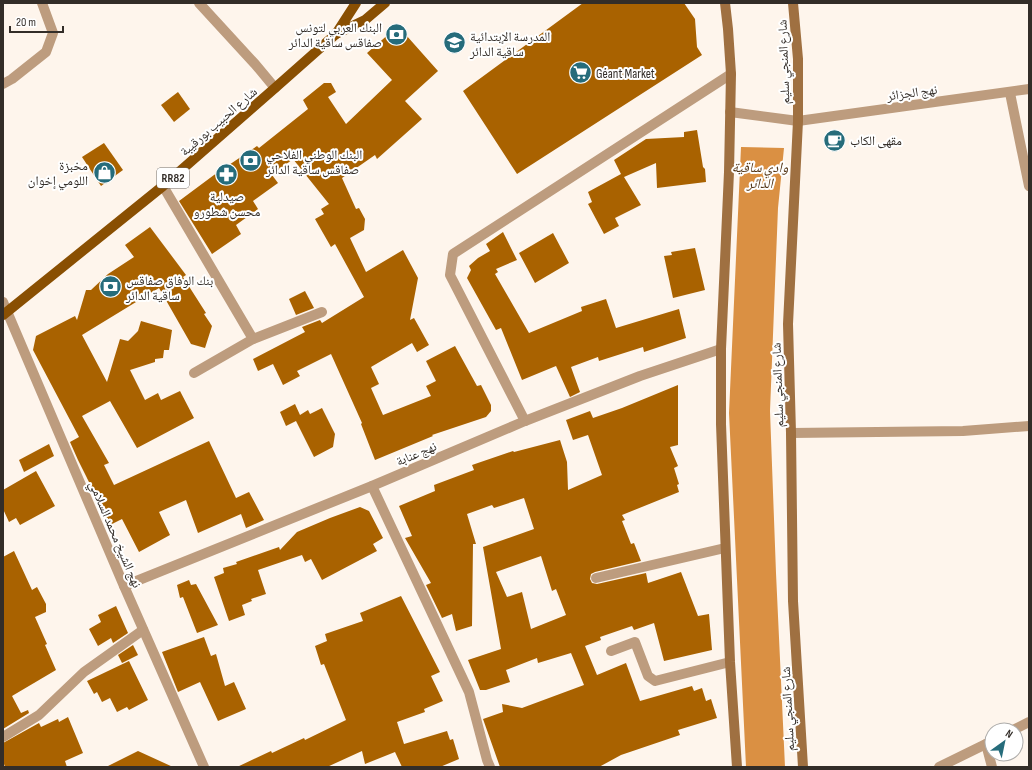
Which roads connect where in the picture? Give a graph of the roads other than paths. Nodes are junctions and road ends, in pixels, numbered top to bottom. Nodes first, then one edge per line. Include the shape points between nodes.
1 (42, 3) edge
2 (199, 3) edge
3 (356, 3) edge
4 (384, 3) edge
5 (725, 3) edge
6 (793, 3) edge
7 (336, 34) junction
8 (731, 74) junction
9 (3, 84) edge
10 (275, 88) junction
11 (1029, 89) edge
12 (1010, 93) junction
13 (730, 112) junction
14 (798, 121) junction
15 (163, 186) junction
16 (1029, 186) edge
17 (4, 309) edge
18 (322, 312) dead end
19 (252, 339) junction
20 (721, 349) junction
21 (194, 373) dead end
22 (526, 421) junction
23 (1029, 426) edge
24 (791, 433) junction
25 (372, 486) junction
26 (725, 548) junction
27 (596, 578) dead end
28 (124, 586) junction
29 (143, 630) junction
30 (611, 651) dead end
31 (730, 662) junction
32 (3, 737) edge
33 (984, 744) edge
34 (204, 767) edge
35 (490, 767) edge
36 (737, 767) edge
37 (803, 767) edge
38 (939, 767) edge

1 - 9 street via 53,33 46,52
2 - 10 street
3 - 7 main road, شارع الحبيب بورقيبة / RR82
4 - 7 main road, شارع الحبيب بورقيبة / RR82 via 365,20
5 - 8 main road
6 - 14 main road, شارع المنجي سليم via 798,59
7 - 10 main road, شارع الحبيب بورقيبة / RR82
8 - 13 main road
8 - 22 street via 453,254 450,275
10 - 15 main road, شارع الحبيب بورقيبة / RR82
11 - 12 street, نهج الجزائر
12 - 14 street, نهج الجزائر
12 - 16 street
13 - 14 street, نهج الجزائر
13 - 20 main road
14 - 24 main road, شارع المنجي سليم via 788,324
15 - 17 main road, شارع الحبيب بورقيبة / RR82
15 - 19 street
17 - 28 street, نهج الشيخ محمد السلامي
18 - 19 street
19 - 21 street
20 - 22 street, نهج عنابة via 640,376
20 - 26 main road
22 - 25 street, نهج عنابة
23 - 24 street via 963,431
24 - 37 main road, شارع المنجي سليم via 793,601
25 - 28 street, نهج عنابة
25 - 35 street via 469,692
26 - 27 street
26 - 31 main road
28 - 29 street, نهج الشيخ محمد السلامي
29 - 32 street via 84,672 38,716
29 - 34 street, نهج الشيخ محمد السلامي
30 - 31 street via 635,642 648,676 655,681
31 - 36 main road
33 - 38 street

